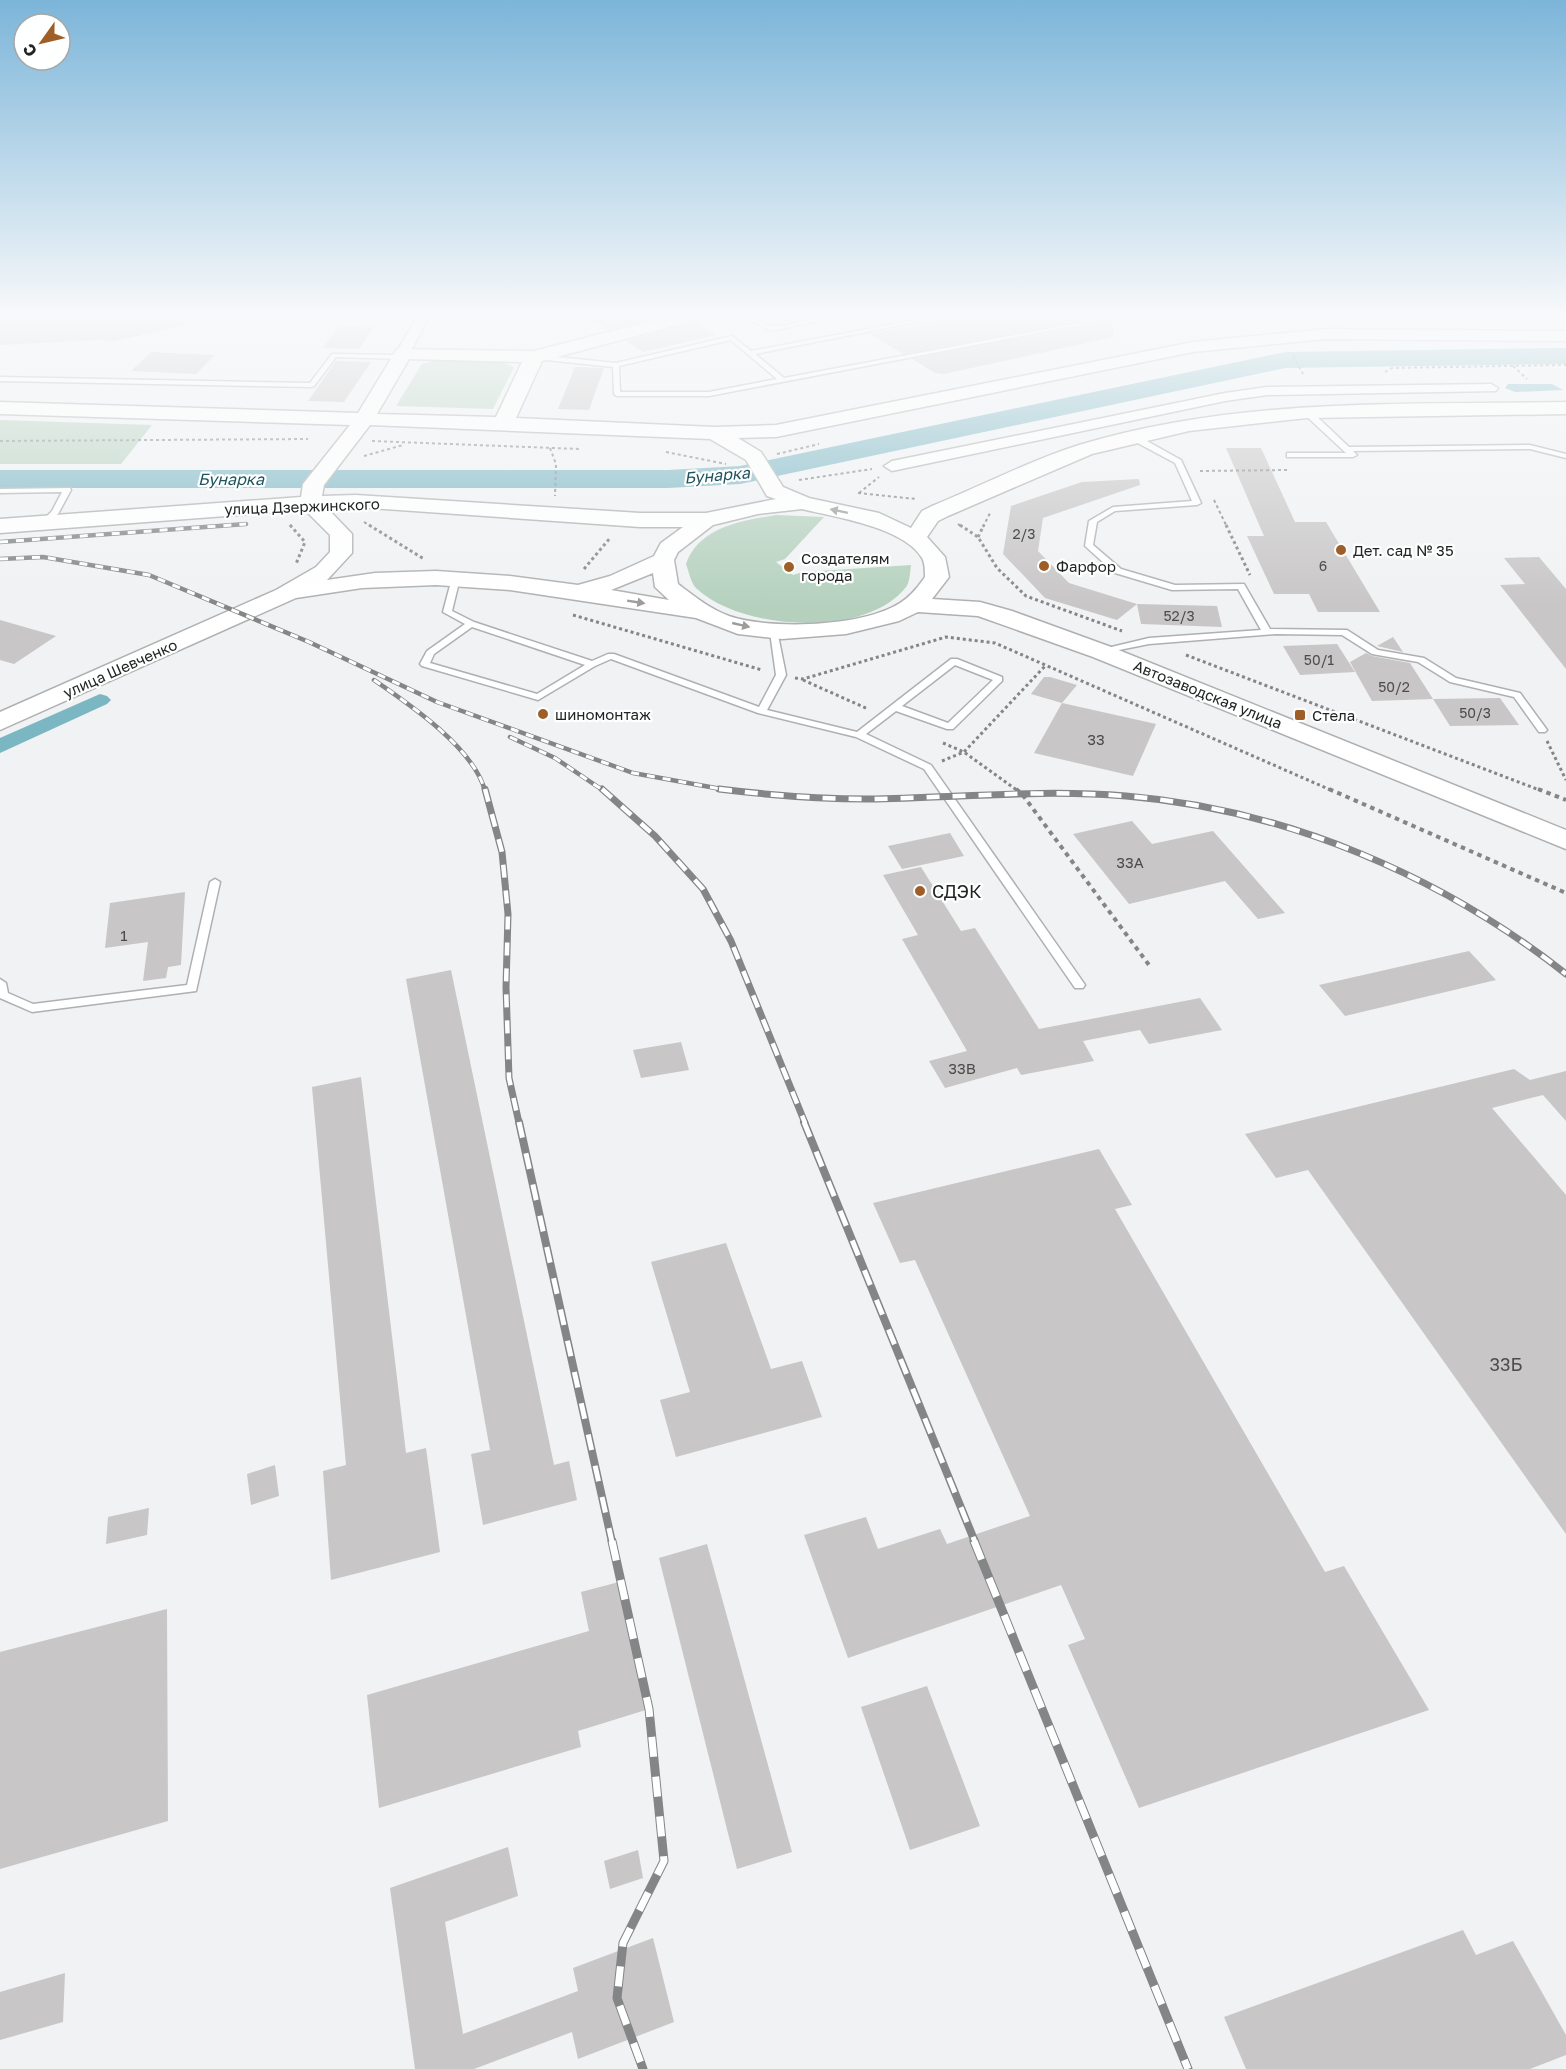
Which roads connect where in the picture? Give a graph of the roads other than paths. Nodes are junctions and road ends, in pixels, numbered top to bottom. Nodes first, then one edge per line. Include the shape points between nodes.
1 (155, 414) edge
2 (367, 414) edge
3 (508, 414) edge
4 (862, 414) edge
5 (1145, 414) edge
6 (1293, 414) edge
7 (1309, 414) edge
8 (363, 421) junction
9 (503, 424) junction
10 (776, 431) junction
11 (714, 434) junction
12 (1134, 438) junction
13 (1349, 449) junction
14 (1290, 455) road end
15 (1566, 456) edge
16 (760, 458) junction
17 (892, 466) road end
18 (779, 484) junction
19 (0, 491) edge
20 (312, 494) junction
21 (802, 503) junction
22 (758, 508) junction
23 (935, 514) junction
24 (872, 518) junction
25 (640, 520) junction
26 (706, 520) junction
27 (45, 522) junction
28 (0, 526) edge
29 (915, 538) junction
30 (666, 554) junction
31 (937, 577) junction
32 (456, 578) junction
33 (578, 592) junction
34 (284, 596) junction
35 (913, 605) junction
36 (981, 609) junction
37 (702, 612) junction
38 (471, 624) junction
39 (774, 632) junction
40 (1267, 632) junction
41 (1102, 652) junction
42 (592, 664) junction
43 (895, 707) junction
44 (761, 711) junction
45 (0, 722) edge
46 (1542, 730) road end
47 (859, 735) junction
48 (1566, 840) edge
49 (215, 882) dead end
50 (0, 982) edge
51 (1079, 986) dead end

1 - 8 main road
2 - 8 main road
3 - 9 main road
4 - 10 main road
5 - 17 street
6 - 12 main road via 1190,425
7 - 13 lane
8 - 9 main road
8 - 20 main road via 328,464
9 - 11 main road
10 - 11 main road
10 - 16 main road
11 - 16 main road
12 - 23 main road via 1085,450
12 - 40 lane via 1178,462 1197,503 1113,509 1093,521 1089,546 1118,571 1175,588 1241,586
13 - 14 lane via 1353,455
13 - 15 lane via 1530,447
16 - 18 main road
18 - 21 main road
18 - 22 main road
19 - 27 lane via 67,490
20 - 25 main road, улица Дзержинского via 356,501
20 - 27 main road, улица Дзержинского
20 - 34 main road via 341,534 341,553 324,572
21 - 22 main road
24 -> 21 main road
22 - 26 main road
23 - 24 main road
23 - 29 main road
24 - 29 main road
25 - 26 main road, улица Дзержинского
25 - 30 main road
26 - 30 main road
27 - 28 main road, улица Дзержинского
29 - 31 main road via 934,557
30 - 33 main road via 618,580
30 - 37 main road via 667,587
31 - 35 main road
31 - 36 main road
32 - 33 main road
32 - 34 main road via 349,582
32 - 38 lane via 447,612
33 -> 37 main road
34 - 45 main road, улица Шевченко
35 - 36 main road
35 - 39 main road via 841,629
36 - 41 main road, Автозаводская улица
37 -> 39 main road
38 - 42 lane
38 - 42 lane via 430,653 425,664 538,697
39 - 44 lane via 781,675
40 - 41 lane via 1149,641
40 - 46 lane via 1344,632 1375,652 1421,660 1453,680 1517,695
41 - 48 main road, Автозаводская улица
42 - 44 lane via 611,656
43 - 43 lane via 954,661 999,679 950,727
43 - 47 lane
44 - 47 lane
47 - 51 lane via 928,767
49 - 50 lane via 192,988 32,1008 3,995

